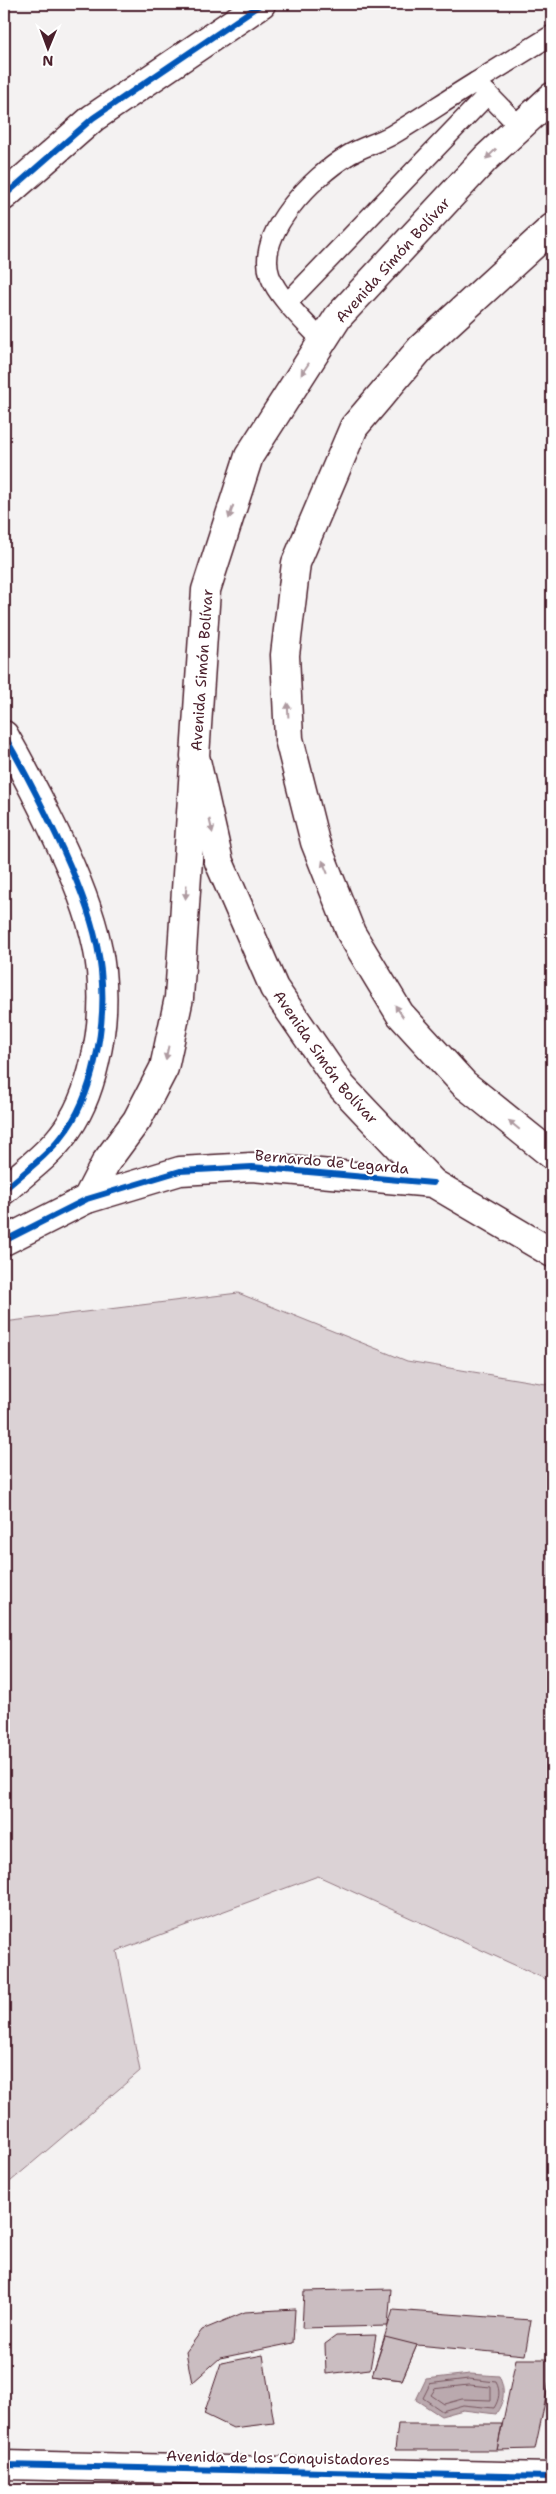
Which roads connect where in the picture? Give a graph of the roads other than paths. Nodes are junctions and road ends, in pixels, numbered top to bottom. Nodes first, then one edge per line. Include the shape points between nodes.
1 (260, 4) edge
2 (552, 36) edge
3 (482, 88) junction
4 (552, 97) edge
5 (519, 126) junction
6 (4, 196) edge
7 (552, 228) edge
8 (288, 302) junction
9 (322, 342) junction
10 (4, 735) edge
11 (195, 756) junction
12 (552, 1155) edge
13 (433, 1183) junction
14 (4, 1190) edge
15 (87, 1198) junction
16 (6, 1236) edge
17 (552, 1252) edge
18 (4, 2465) edge
19 (552, 2477) edge

1 - 6 main road via 93,118
2 - 3 lane via 545,38
3 - 5 lane
3 - 8 lane
3 - 8 lane via 348,155 315,179 282,218 267,252 270,275
4 - 5 main road, Avenida Simón Bolívar
5 -> 9 main road, Avenida Simón Bolívar via 338,317
12 -> 7 main road via 464,1084 400,1014 352,933 315,842 289,739 285,655 296,562 354,427 421,348
8 - 9 lane
9 -> 11 main road, Avenida Simón Bolívar via 249,456 206,590
10 - 14 main road via 27,774 80,884 96,934 104,987 99,1043 88,1092 62,1136
11 -> 13 main road, Avenida Simón Bolívar via 219,862 274,988 342,1087
11 -> 15 main road via 179,998 164,1068 138,1120 106,1162
13 - 15 main road, Bernardo de Legarda via 252,1167 180,1171
13 - 17 main road, Avenida Simón Bolívar
15 - 16 main road, Bernardo de Legarda
18 - 19 main road, Avenida de los Conquistadores

